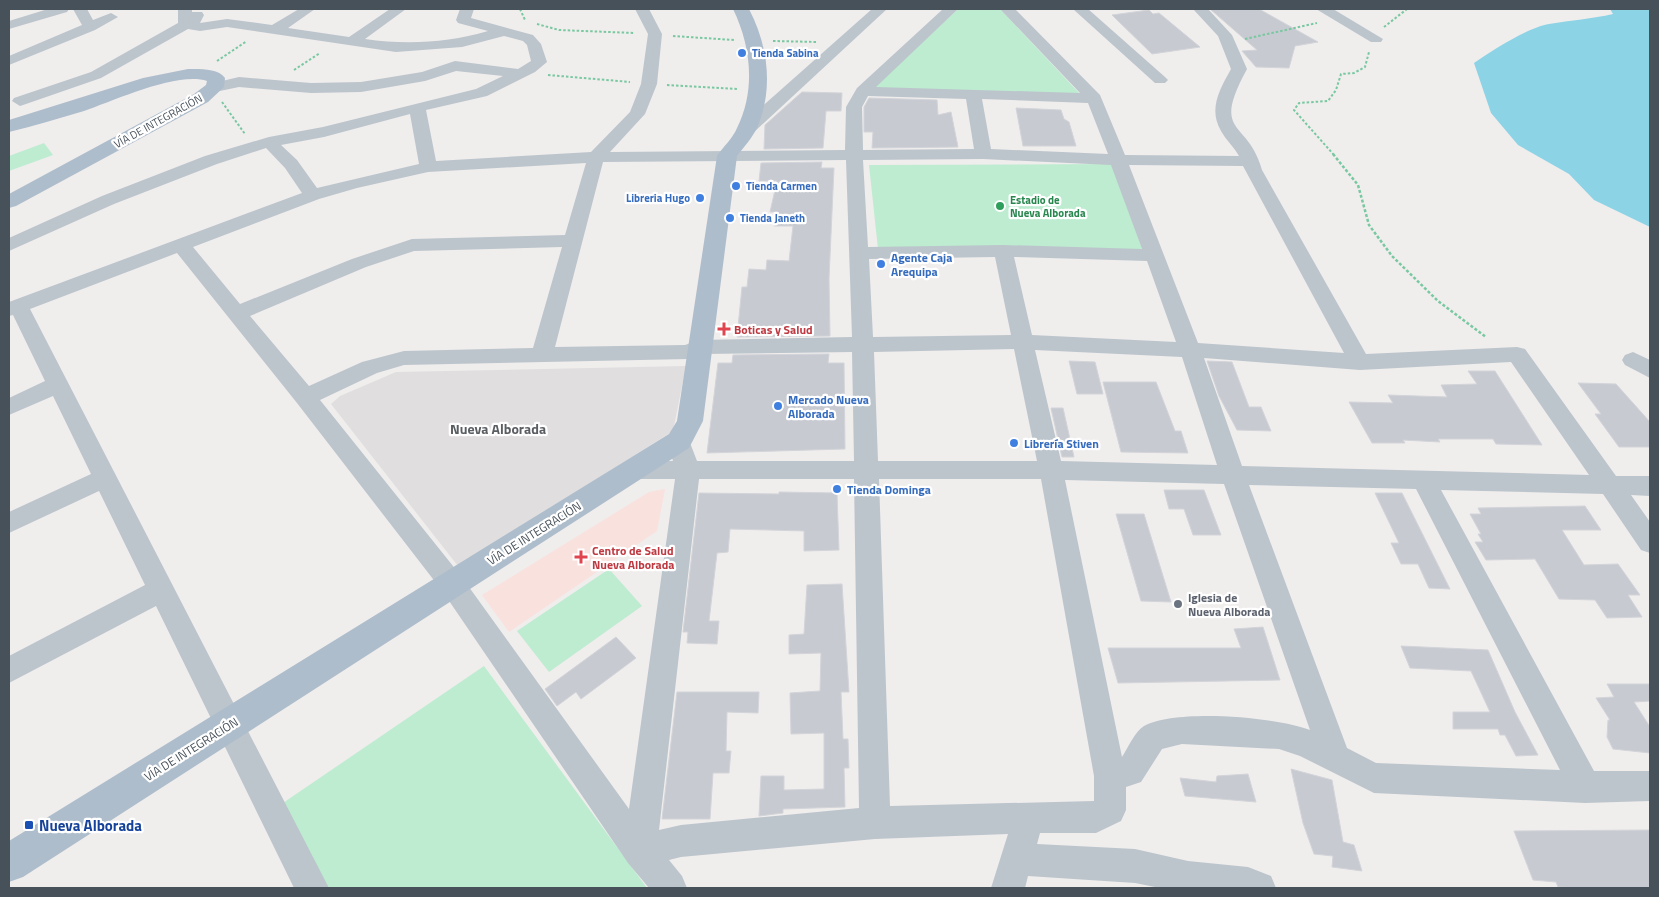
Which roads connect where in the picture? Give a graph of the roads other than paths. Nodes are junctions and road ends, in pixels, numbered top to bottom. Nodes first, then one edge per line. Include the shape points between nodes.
1 (62, 9) edge
2 (80, 9) edge
3 (200, 9) edge
4 (208, 9) edge
5 (308, 9) edge
6 (399, 9) edge
7 (642, 9) edge
8 (741, 9) edge
9 (880, 9) edge
10 (951, 9) edge
11 (1007, 9) edge
12 (1080, 9) edge
13 (1200, 9) edge
14 (1323, 9) edge
15 (465, 15) edge
16 (111, 17) dead end
17 (190, 20) edge
18 (227, 23) junction
19 (9, 26) edge
20 (90, 27) junction
21 (274, 30) junction
22 (505, 31) junction
23 (1376, 38) road end
24 (352, 41) junction
25 (386, 48) junction
26 (9, 61) edge
27 (520, 74) junction
28 (286, 76) road end
29 (1160, 80) dead end
30 (220, 83) junction
31 (9, 85) edge
32 (863, 91) junction
33 (973, 94) junction
34 (1094, 98) junction
35 (20, 101) junction
36 (416, 107) junction
37 (32, 121) junction
38 (9, 126) edge
39 (746, 129) junction
40 (269, 142) junction
41 (983, 154) junction
42 (854, 155) junction
43 (727, 156) junction
44 (596, 157) junction
45 (1119, 160) junction
46 (1251, 161) junction
47 (428, 167) junction
48 (313, 195) junction
49 (9, 202) edge
50 (573, 241) junction
51 (180, 244) junction
52 (9, 245) edge
53 (1003, 251) junction
54 (859, 253) junction
55 (1154, 255) junction
56 (14, 307) edge
57 (237, 313) junction
58 (1022, 342) junction
59 (863, 344) junction
60 (700, 347) junction
61 (1190, 350) junction
62 (542, 355) junction
63 (1360, 362) junction
64 (59, 384) junction
65 (305, 397) junction
66 (9, 406) edge
67 (679, 441) junction
68 (867, 468) junction
69 (636, 470) junction
70 (1050, 470) junction
71 (688, 472) junction
72 (1232, 473) junction
73 (105, 478) junction
74 (1424, 481) junction
75 (1612, 486) junction
76 (1650, 486) edge
77 (9, 523) edge
78 (1650, 542) edge
79 (452, 584) junction
80 (162, 589) junction
81 (9, 670) edge
82 (230, 724) junction
83 (1335, 757) junction
84 (1110, 776) junction
85 (1650, 786) edge
86 (1585, 787) junction
87 (1030, 817) junction
88 (875, 824) junction
89 (640, 851) junction
90 (9, 864) edge
91 (1011, 874) edge
92 (312, 888) edge
93 (670, 888) edge
94 (1259, 888) edge

1 - 19 street
2 - 20 street
3 - 17 street via 194,20
4 - 18 street via 209,14
5 - 21 street
6 - 24 street
7 - 44 street via 655,34 649,84 637,114
8 - 39 main road, VÍA DE INTEGRACIÓN via 754,41 757,91
9 - 39 street
10 - 32 street
11 - 34 street
12 - 29 street
13 - 46 street via 1212,17 1230,43 1240,69 1221,110 1224,123 1250,155
14 - 23 street
15 - 22 street via 488,28
15 - 24 street via 454,31 437,42
16 - 20 street
17 - 18 street
17 - 25 street via 259,34 369,49
17 - 35 street via 96,75
18 - 21 street
20 - 26 street
21 - 24 street
22 - 25 street via 462,43
22 - 27 street via 528,38 538,53 539,62
24 - 25 street
27 - 30 street via 455,66 425,76 361,87
27 - 36 street via 481,93
28 - 30 street via 247,72
30 - 37 main road, VÍA DE INTEGRACIÓN via 205,74 149,82
30 - 49 main road, VÍA DE INTEGRACIÓN via 202,98
31 - 35 street
32 - 33 street
32 - 42 street via 854,107
33 - 34 street
33 - 41 street
34 - 45 street
35 - 37 street
36 - 40 street via 324,132
36 - 47 street
37 - 38 main road, VÍA DE INTEGRACIÓN
39 - 43 main road, VÍA DE INTEGRACIÓN
40 - 48 street via 291,164
40 - 52 street via 154,181
41 - 42 street
41 - 45 street
42 - 43 street
42 - 54 street
43 - 44 street
43 - 60 main road, VÍA DE INTEGRACIÓN
44 - 47 street
44 - 50 street
45 - 46 street
45 - 55 street
46 - 63 street via 1253,170
47 - 48 street
48 - 51 street
50 - 57 street via 412,245
50 - 62 street
51 - 56 street
51 - 57 street
53 - 54 street
53 - 55 street
53 - 58 street
54 - 59 street
55 - 61 street
56 - 64 street
57 - 65 street
58 - 59 street
58 - 61 street
58 - 70 street
59 - 60 street
59 - 68 street
60 - 62 street via 688,352
60 - 67 main road, VÍA DE INTEGRACIÓN via 690,421
61 - 63 street
61 - 72 street
62 - 65 street via 404,358 370,367
63 - 75 street via 1517,354
64 - 66 street
64 - 73 street
65 - 79 street
67 - 69 main road, VÍA DE INTEGRACIÓN
67 - 71 street
68 - 70 street
68 - 71 street
68 - 88 street
69 - 71 street
69 - 79 main road, VÍA DE INTEGRACIÓN
70 - 72 street
70 - 84 street
71 - 89 street
72 - 74 street
72 - 83 street
73 - 77 street
73 - 80 street
74 - 75 street
74 - 86 street
75 - 76 street
75 - 78 street
79 - 82 main road, VÍA DE INTEGRACIÓN
79 - 89 street
80 - 81 street
80 - 82 street
82 - 90 main road, VÍA DE INTEGRACIÓN
82 - 92 street
83 - 84 street via 1279,735 1182,730 1153,737 1130,771
83 - 86 street via 1374,778
84 - 87 street via 1110,810 1096,817
85 - 86 street
87 - 88 street
87 - 91 street
88 - 89 street via 682,841
89 - 93 street
91 - 94 street via 1135,866 1188,878

